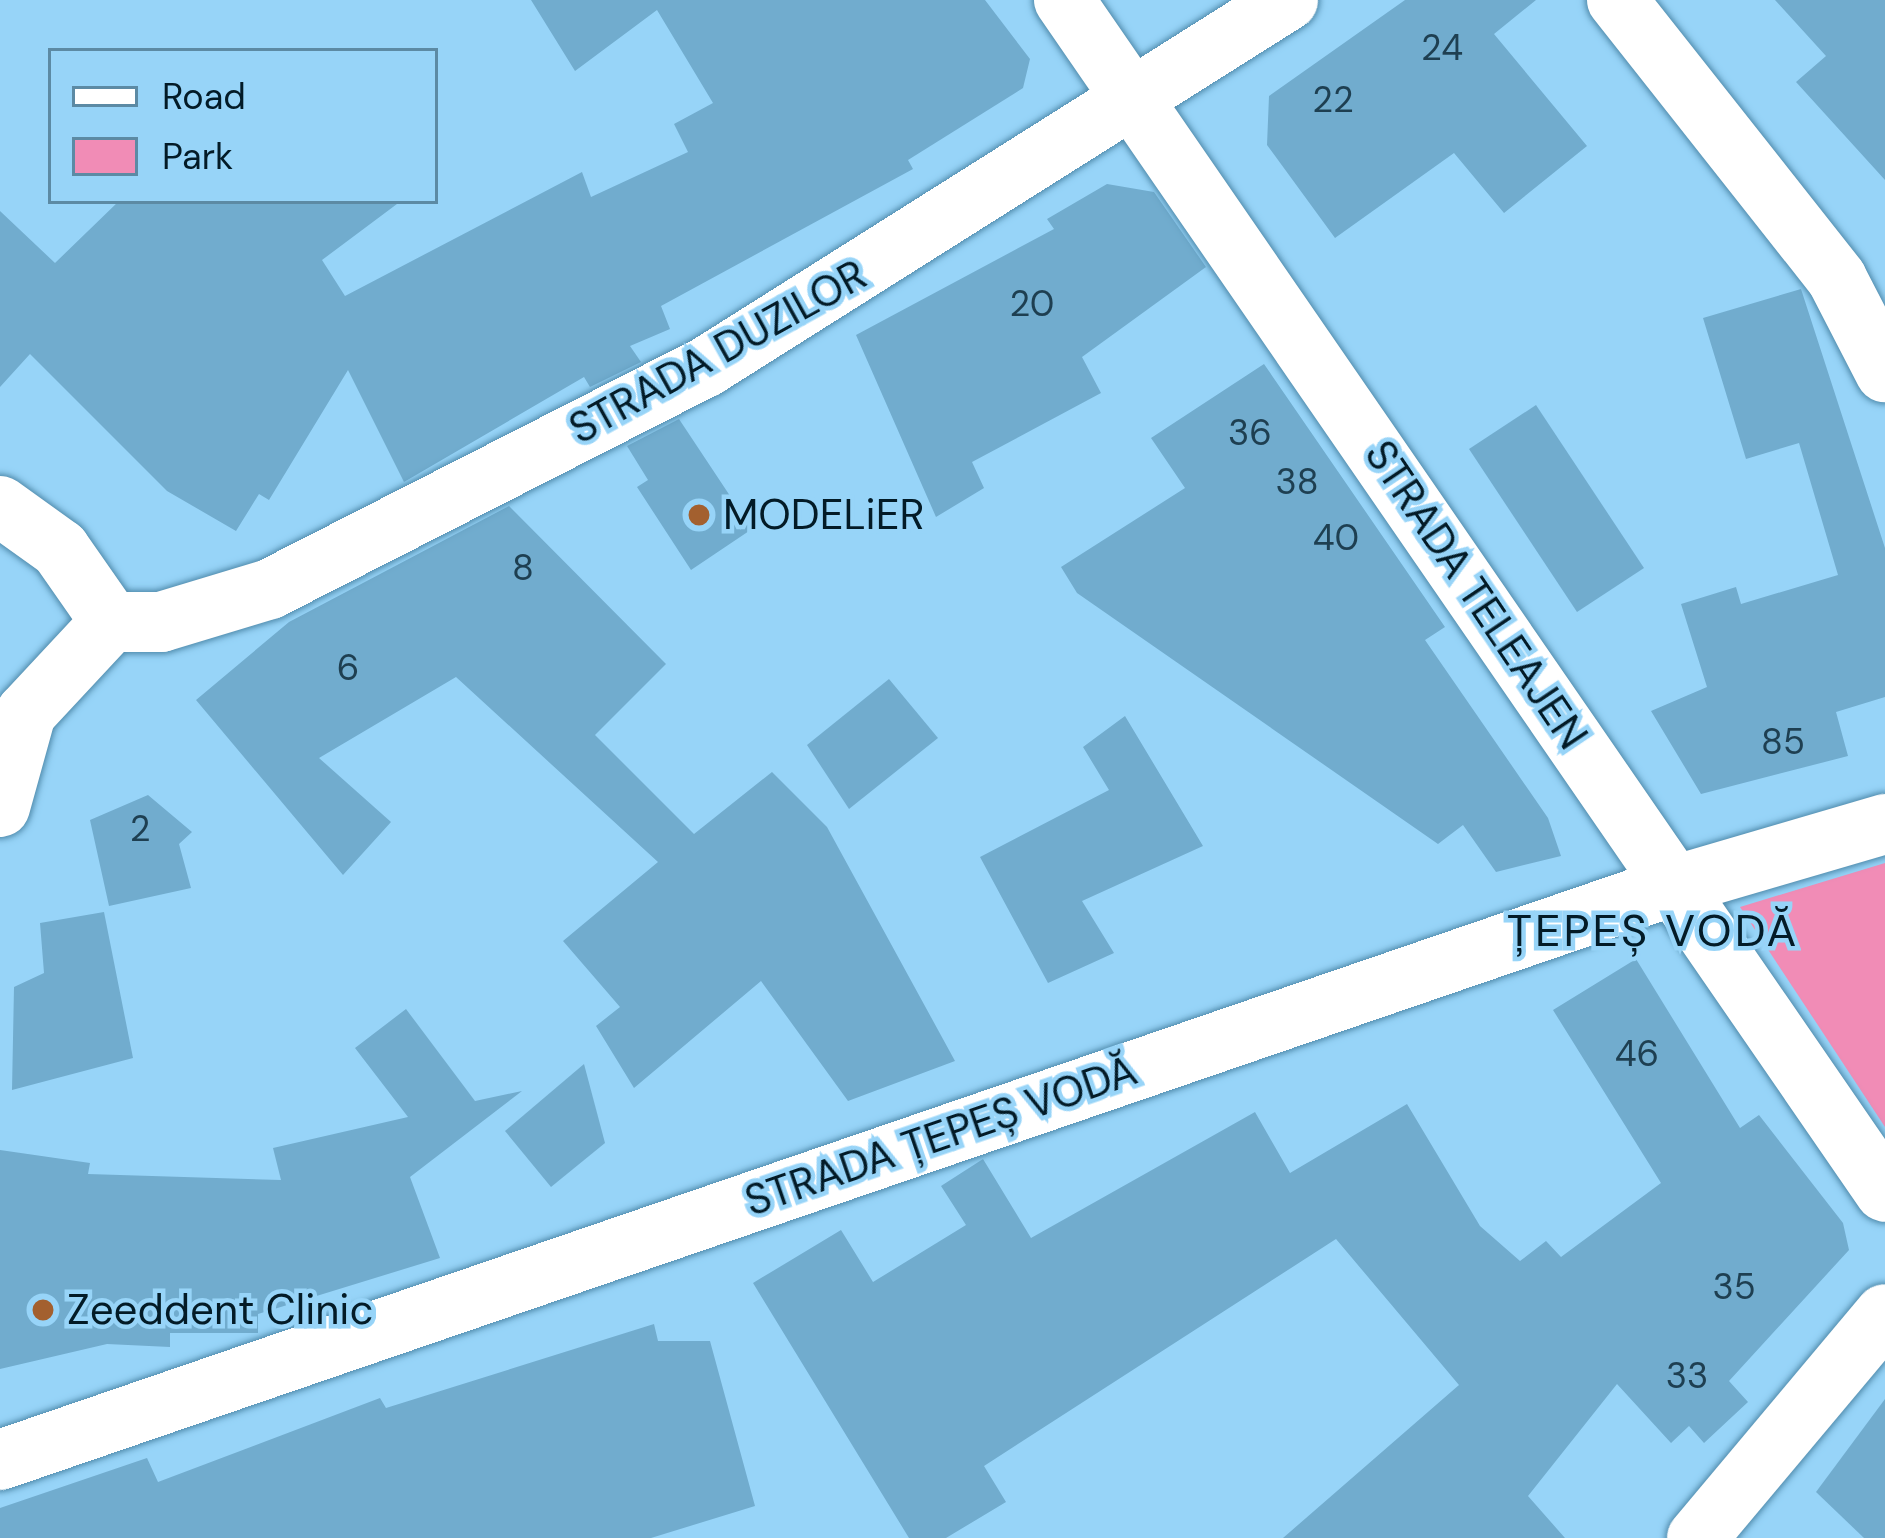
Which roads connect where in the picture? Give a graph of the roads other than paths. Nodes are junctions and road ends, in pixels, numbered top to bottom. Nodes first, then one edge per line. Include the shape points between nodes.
1 (1064, 0) edge
2 (1288, 0) edge
3 (1617, 0) edge
4 (1140, 102) junction
5 (1885, 372) edge
6 (0, 506) edge
7 (111, 622) junction
8 (0, 807) edge
9 (1885, 824) edge
10 (1673, 886) junction
11 (1885, 1192) edge
12 (1885, 1315) edge
13 (0, 1460) edge
14 (1697, 1538) edge

1 - 4 street, STRADA TELEAJEN
2 - 4 street, STRADA DUZILOR
3 - 5 street via 1837,279
4 - 7 street, STRADA DUZILOR via 706,367 270,589 161,622
4 - 10 street, STRADA TELEAJEN
6 - 7 street via 60,549
7 - 8 street via 26,712
9 - 10 street, STRADA ȚEPEȘ VODĂ
10 - 11 street, STRADA TELEAJEN
10 - 13 street, STRADA ȚEPEȘ VODĂ
12 - 14 street

